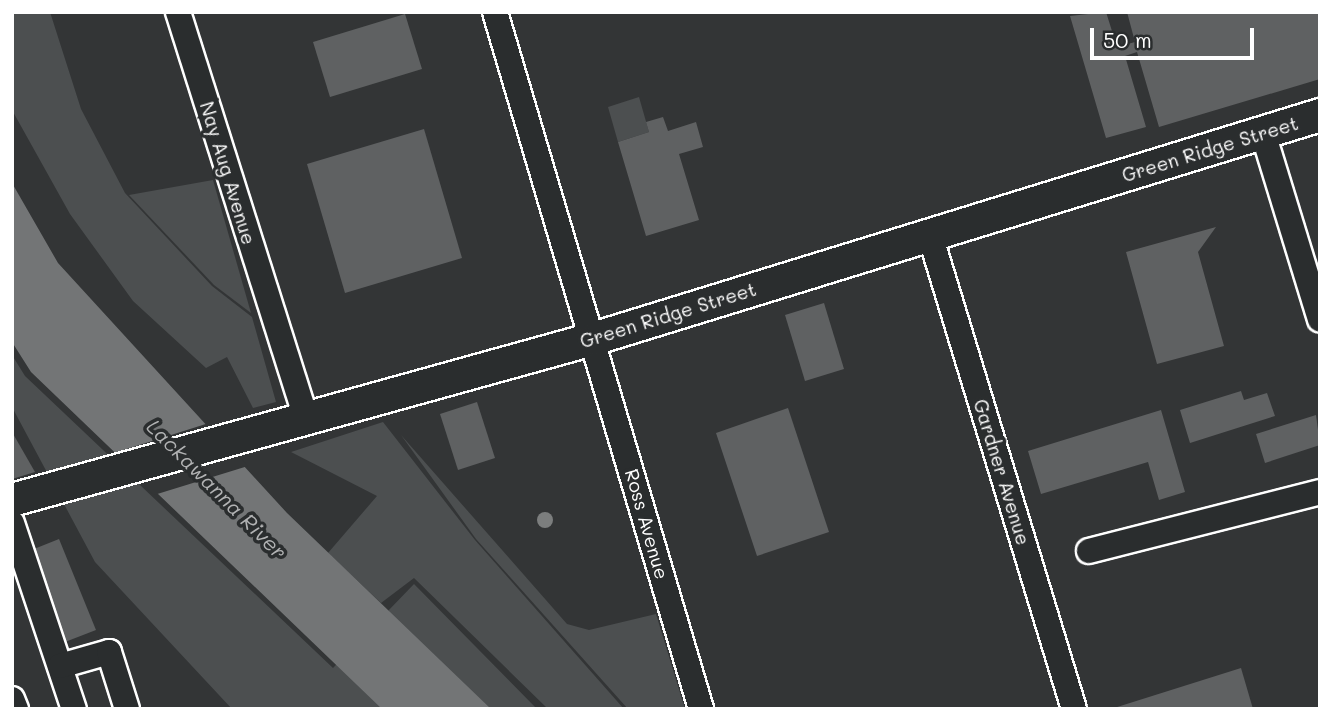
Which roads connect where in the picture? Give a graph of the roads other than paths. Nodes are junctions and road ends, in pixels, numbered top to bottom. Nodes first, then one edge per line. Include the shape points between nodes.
1 (178, 12) edge
2 (495, 12) edge
3 (1320, 115) edge
4 (1263, 133) junction
5 (930, 234) junction
6 (1320, 319) edge
7 (593, 339) junction
8 (305, 415) junction
9 (1320, 492) edge
10 (12, 499) edge
11 (12, 523) edge
12 (1089, 551) dead end
13 (60, 666) junction
14 (12, 699) edge
15 (16, 709) edge
16 (74, 709) edge
17 (127, 709) edge
18 (701, 709) edge
19 (1074, 709) edge

1 - 8 street, Nay Aug Avenue via 276,335
2 - 7 street, Ross Avenue
3 - 4 main road, Green Ridge Street
4 - 5 main road, Green Ridge Street
4 - 6 street
5 - 7 main road, Green Ridge Street
5 - 19 street, Gardner Avenue
7 - 8 main road, Green Ridge Street
7 - 18 street, Ross Avenue
8 - 10 main road, Green Ridge Street
9 - 12 street
11 - 13 street
13 - 16 street
13 - 17 street via 109,652
14 - 15 street

